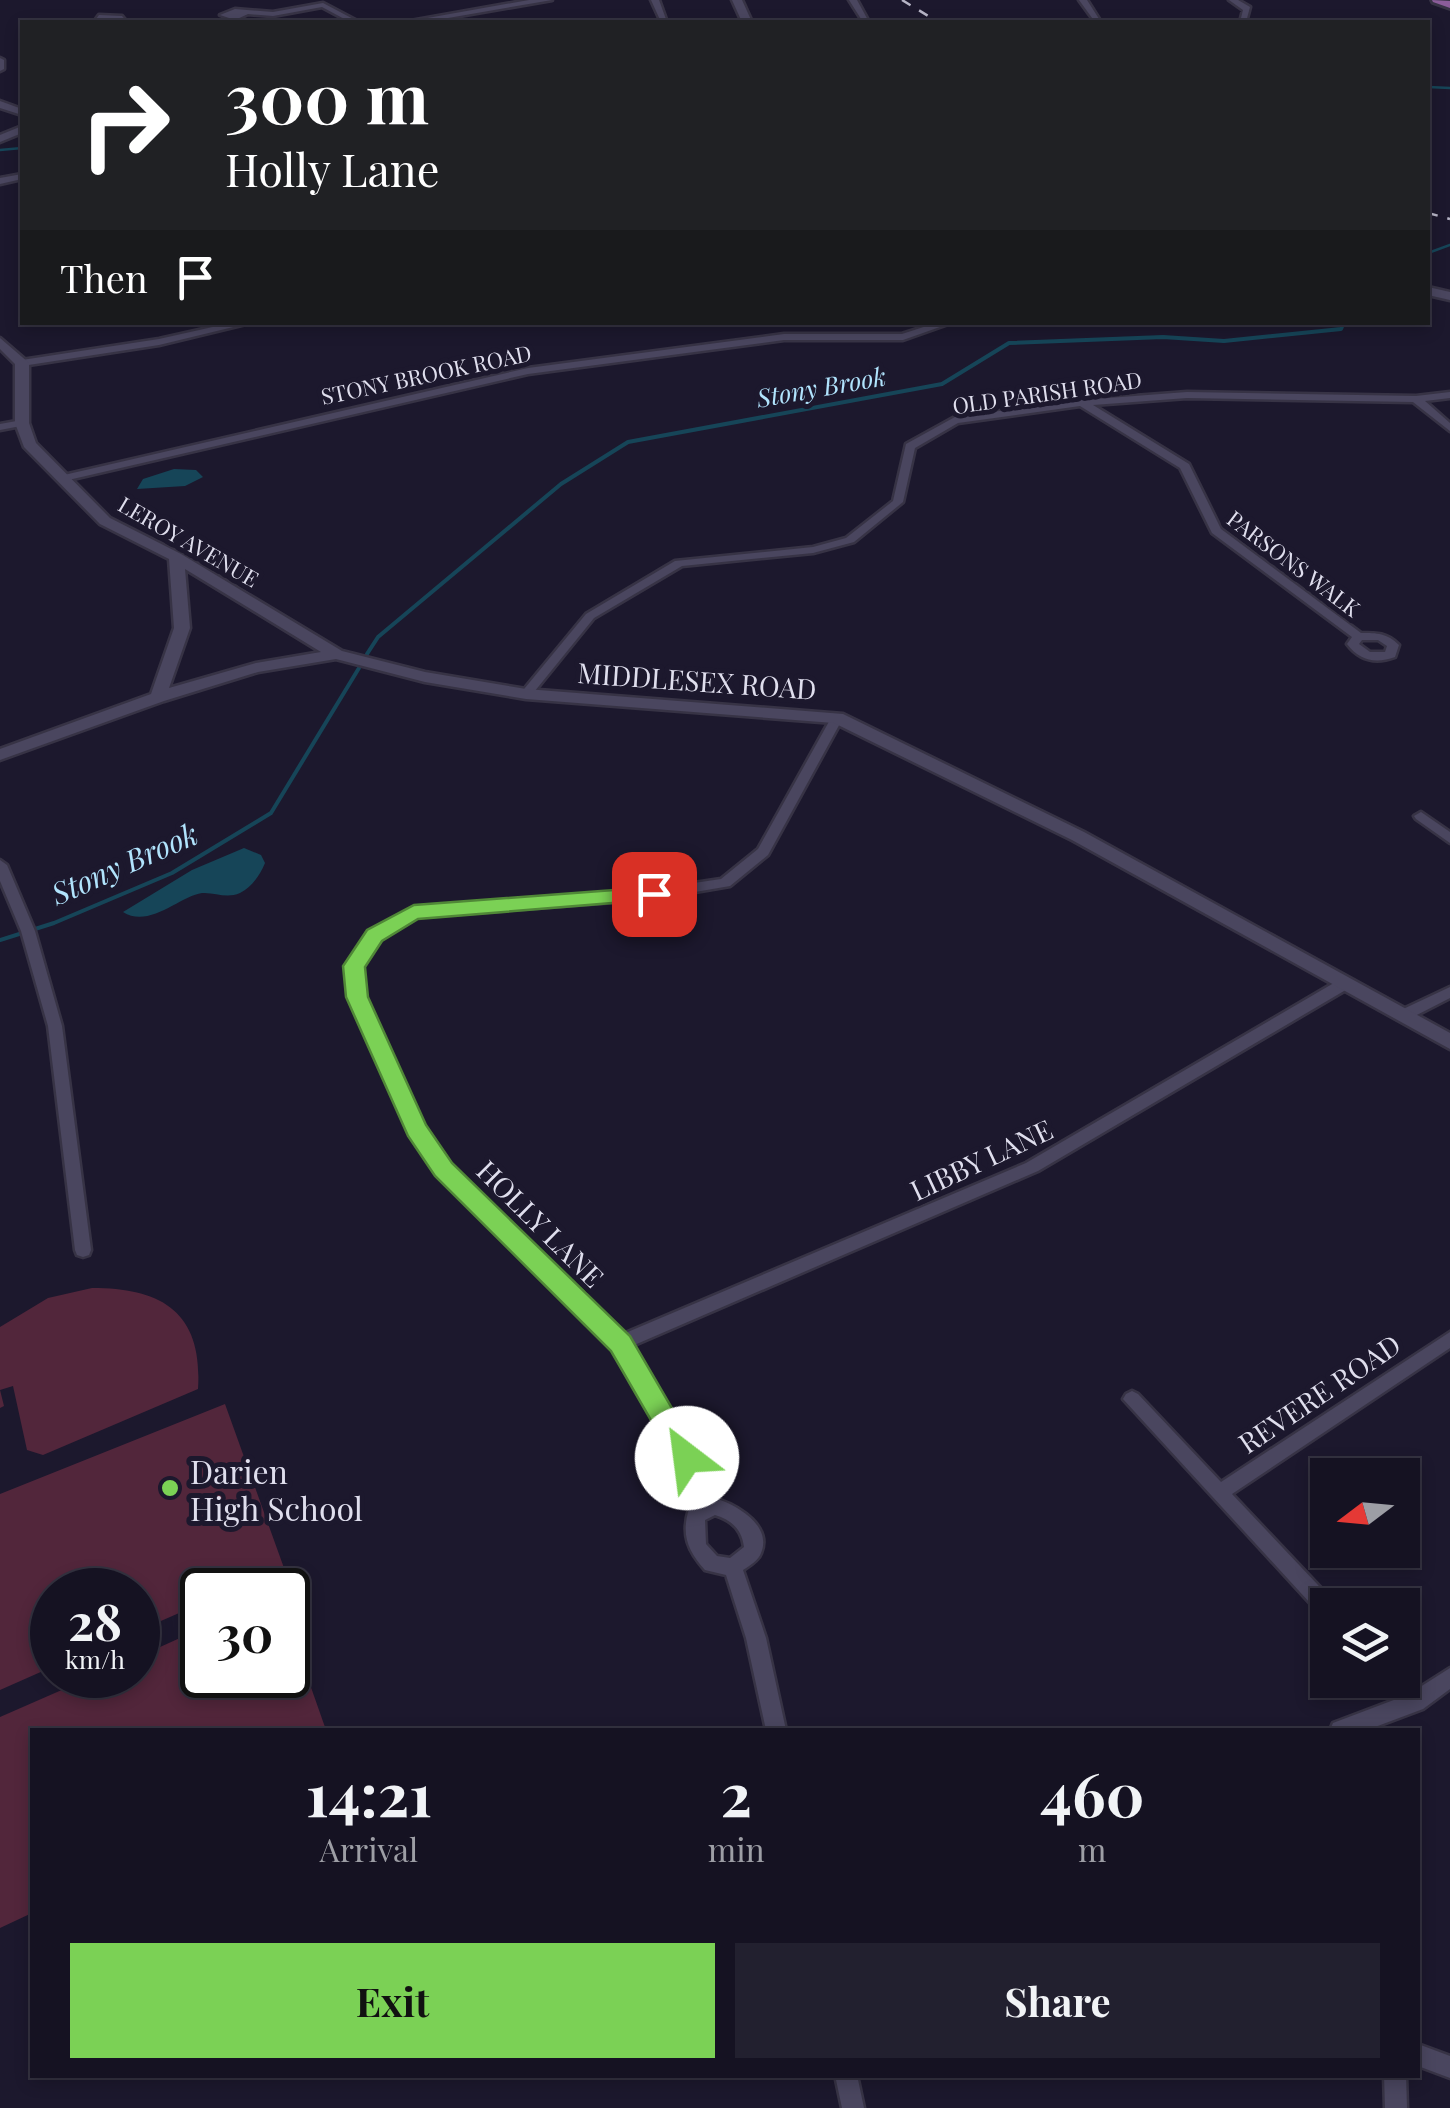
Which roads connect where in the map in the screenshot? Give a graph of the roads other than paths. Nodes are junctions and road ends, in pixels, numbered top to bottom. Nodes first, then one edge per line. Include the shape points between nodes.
1 (452, 0) edge
2 (547, 0) edge
3 (1233, 0) edge
4 (245, 14) dead end
5 (99, 17) dead end
6 (456, 18) edge
7 (121, 20) edge
8 (351, 20) edge
9 (1243, 20) edge
10 (0, 60) edge
11 (0, 70) edge
12 (233, 325) edge
13 (777, 325) edge
14 (941, 325) edge
15 (784, 337) junction
16 (0, 342) edge
17 (22, 363) junction
18 (1450, 395) edge
19 (1416, 400) junction
20 (1082, 403) junction
21 (22, 423) junction
22 (0, 427) edge
23 (1450, 428) edge
24 (64, 478) junction
25 (176, 557) junction
26 (1358, 636) dead end
27 (336, 654) junction
28 (526, 694) junction
29 (158, 697) junction
30 (837, 718) junction
31 (0, 755) edge
32 (1421, 816) dead end
33 (1450, 838) edge
34 (0, 866) edge
35 (1344, 984) junction
36 (1450, 992) edge
37 (1404, 1016) junction
38 (1450, 1042) edge
39 (83, 1250) dead end
40 (1450, 1339) edge
41 (620, 1344) junction
42 (1132, 1399) dead end
43 (1218, 1493) junction
44 (714, 1507) junction
45 (734, 1567) junction
46 (1310, 1589) edge
47 (1450, 1677) edge
48 (1412, 1698) edge
49 (1416, 1702) junction
50 (776, 1728) edge
51 (1345, 1728) edge
52 (1420, 2056) edge
53 (1450, 2067) edge
54 (847, 2078) edge
55 (1395, 2078) edge
56 (853, 2108) edge
57 (1396, 2108) edge

1 - 6 main road
2 - 6 main road
3 - 9 street via 1247,9
4 - 8 street via 323,5
5 - 7 street
10 - 11 street
12 - 17 street
13 - 15 street
14 - 15 street, STONY BROOK ROAD via 903,338
15 - 24 street, STONY BROOK ROAD via 474,381
16 - 17 main road
17 - 21 main road
18 - 19 street, OLD PARISH ROAD
19 - 20 street, OLD PARISH ROAD via 1186,395
19 - 23 street
20 - 26 street, PARSONS WALK via 1178,460 1216,531
20 - 28 street, OLD PARISH ROAD via 955,420 910,446 898,502 850,540 678,564 590,616
21 - 22 street
21 - 24 main road, LEROY AVENUE via 29,444
24 - 25 main road, LEROY AVENUE via 106,521
25 - 27 main road, LEROY AVENUE
25 - 29 main road via 182,628
27 - 28 main road, MIDDLESEX ROAD via 425,678
27 - 29 main road, MIDDLESEX ROAD via 256,668
28 - 30 main road, MIDDLESEX ROAD
29 - 31 main road, MIDDLESEX ROAD
30 - 35 main road, MIDDLESEX ROAD via 1078,836
30 - 41 street, HOLLY LANE via 763,852 726,883 414,912 374,935 354,966 357,997 416,1130 444,1169
32 - 33 street
34 - 39 street via 28,932 54,1026
35 - 37 main road, MIDDLESEX ROAD
35 - 41 street, LIBBY LANE via 1032,1167
36 - 37 street
37 - 38 main road, MIDDLESEX ROAD
40 - 43 street, REVERE ROAD
41 - 44 street, HOLLY LANE
42 - 43 street
43 - 46 street
44 - 45 street, HOLLY LANE via 743,1520 753,1542 750,1558
44 - 45 street via 696,1515 696,1547 712,1564
45 - 50 street
47 - 49 street
48 - 49 street
49 - 51 street
52 - 53 street
54 - 56 street
55 - 57 street

